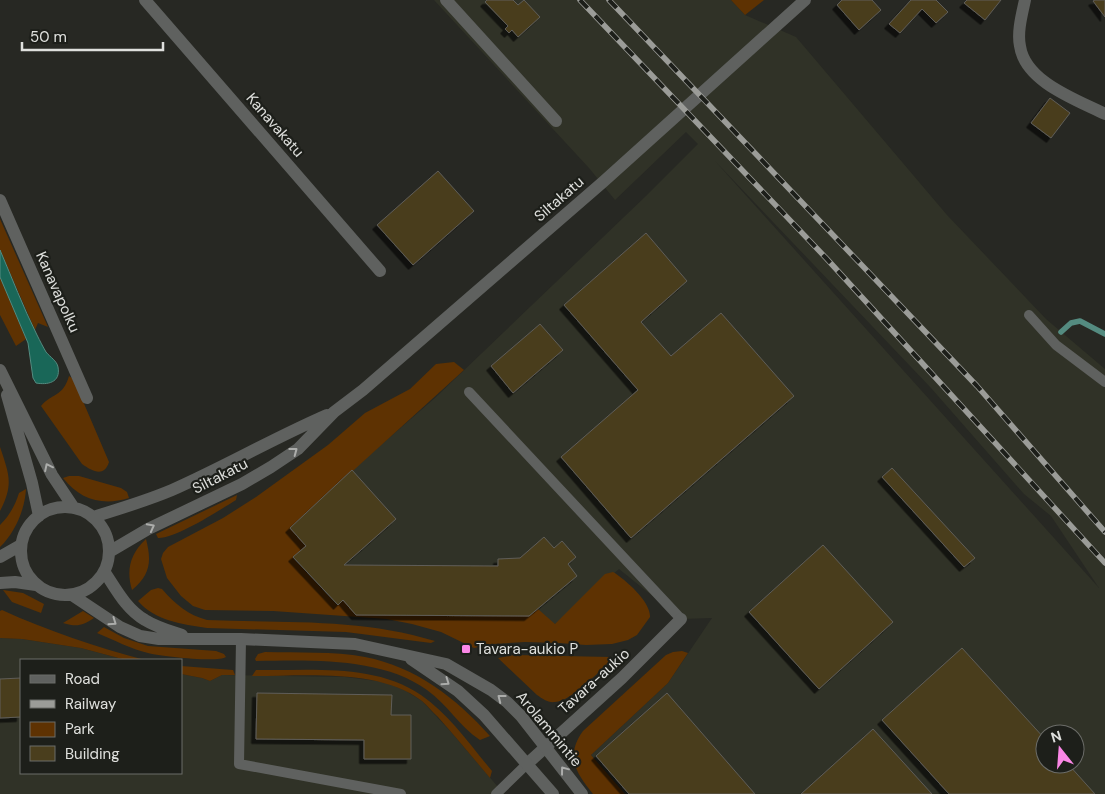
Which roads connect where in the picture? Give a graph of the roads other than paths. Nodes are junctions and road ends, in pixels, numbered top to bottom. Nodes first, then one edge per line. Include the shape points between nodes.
1 (145, 0) edge
2 (446, 0) edge
3 (1025, 0) edge
4 (803, 2) edge
5 (1105, 114) edge
6 (556, 121) dead end
7 (0, 200) edge
8 (380, 271) dead end
9 (1028, 315) dead end
10 (2, 375) edge
11 (1105, 382) edge
12 (469, 392) dead end
13 (87, 398) dead end
14 (334, 412) junction
15 (74, 508) junction
16 (39, 516) junction
17 (92, 517) junction
18 (21, 545) junction
19 (109, 552) junction
20 (0, 557) edge
21 (104, 571) junction
22 (0, 583) edge
23 (36, 585) junction
24 (72, 595) junction
25 (681, 619) joint
26 (192, 638) junction
27 (241, 639) junction
28 (405, 655) junction
29 (546, 747) junction
30 (527, 764) junction
31 (401, 794) edge
32 (496, 794) edge
33 (553, 794) edge
34 (582, 794) edge

1 - 8 street, Kanavakatu
2 - 6 street
3 - 5 street via 1019,43 1032,71 1063,93
4 - 14 street, Siltakatu via 603,182
7 - 13 street, Kanavapolku
9 - 11 lane via 1056,345
15 -> 10 street via 52,475
10 - 16 street
12 - 25 lane
14 - 17 street, Siltakatu via 171,490
19 -> 14 street, Siltakatu via 271,467 298,449
15 - 16 street via 62,507
15 - 17 street
16 - 18 street via 27,529
17 - 19 street via 102,526
18 - 20 street
18 - 23 street via 24,567
19 - 21 street
21 - 24 street via 96,582
21 - 26 street, Arolammintie via 135,613 156,626
22 - 23 street
23 - 24 street via 47,592
24 -> 26 street, Arolammintie via 129,632 159,639
25 - 29 street, Tavara-aukio
26 - 27 street, Arolammintie
27 - 28 street, Arolammintie via 355,644
27 - 31 lane via 240,764
29 -> 28 street, Arolammintie via 521,716 491,690 446,664
28 -> 30 street, Arolammintie via 458,690
29 - 30 street, Tavara-aukio
34 -> 29 street, Arolammintie
30 - 32 lane
30 - 33 street, Arolammintie

